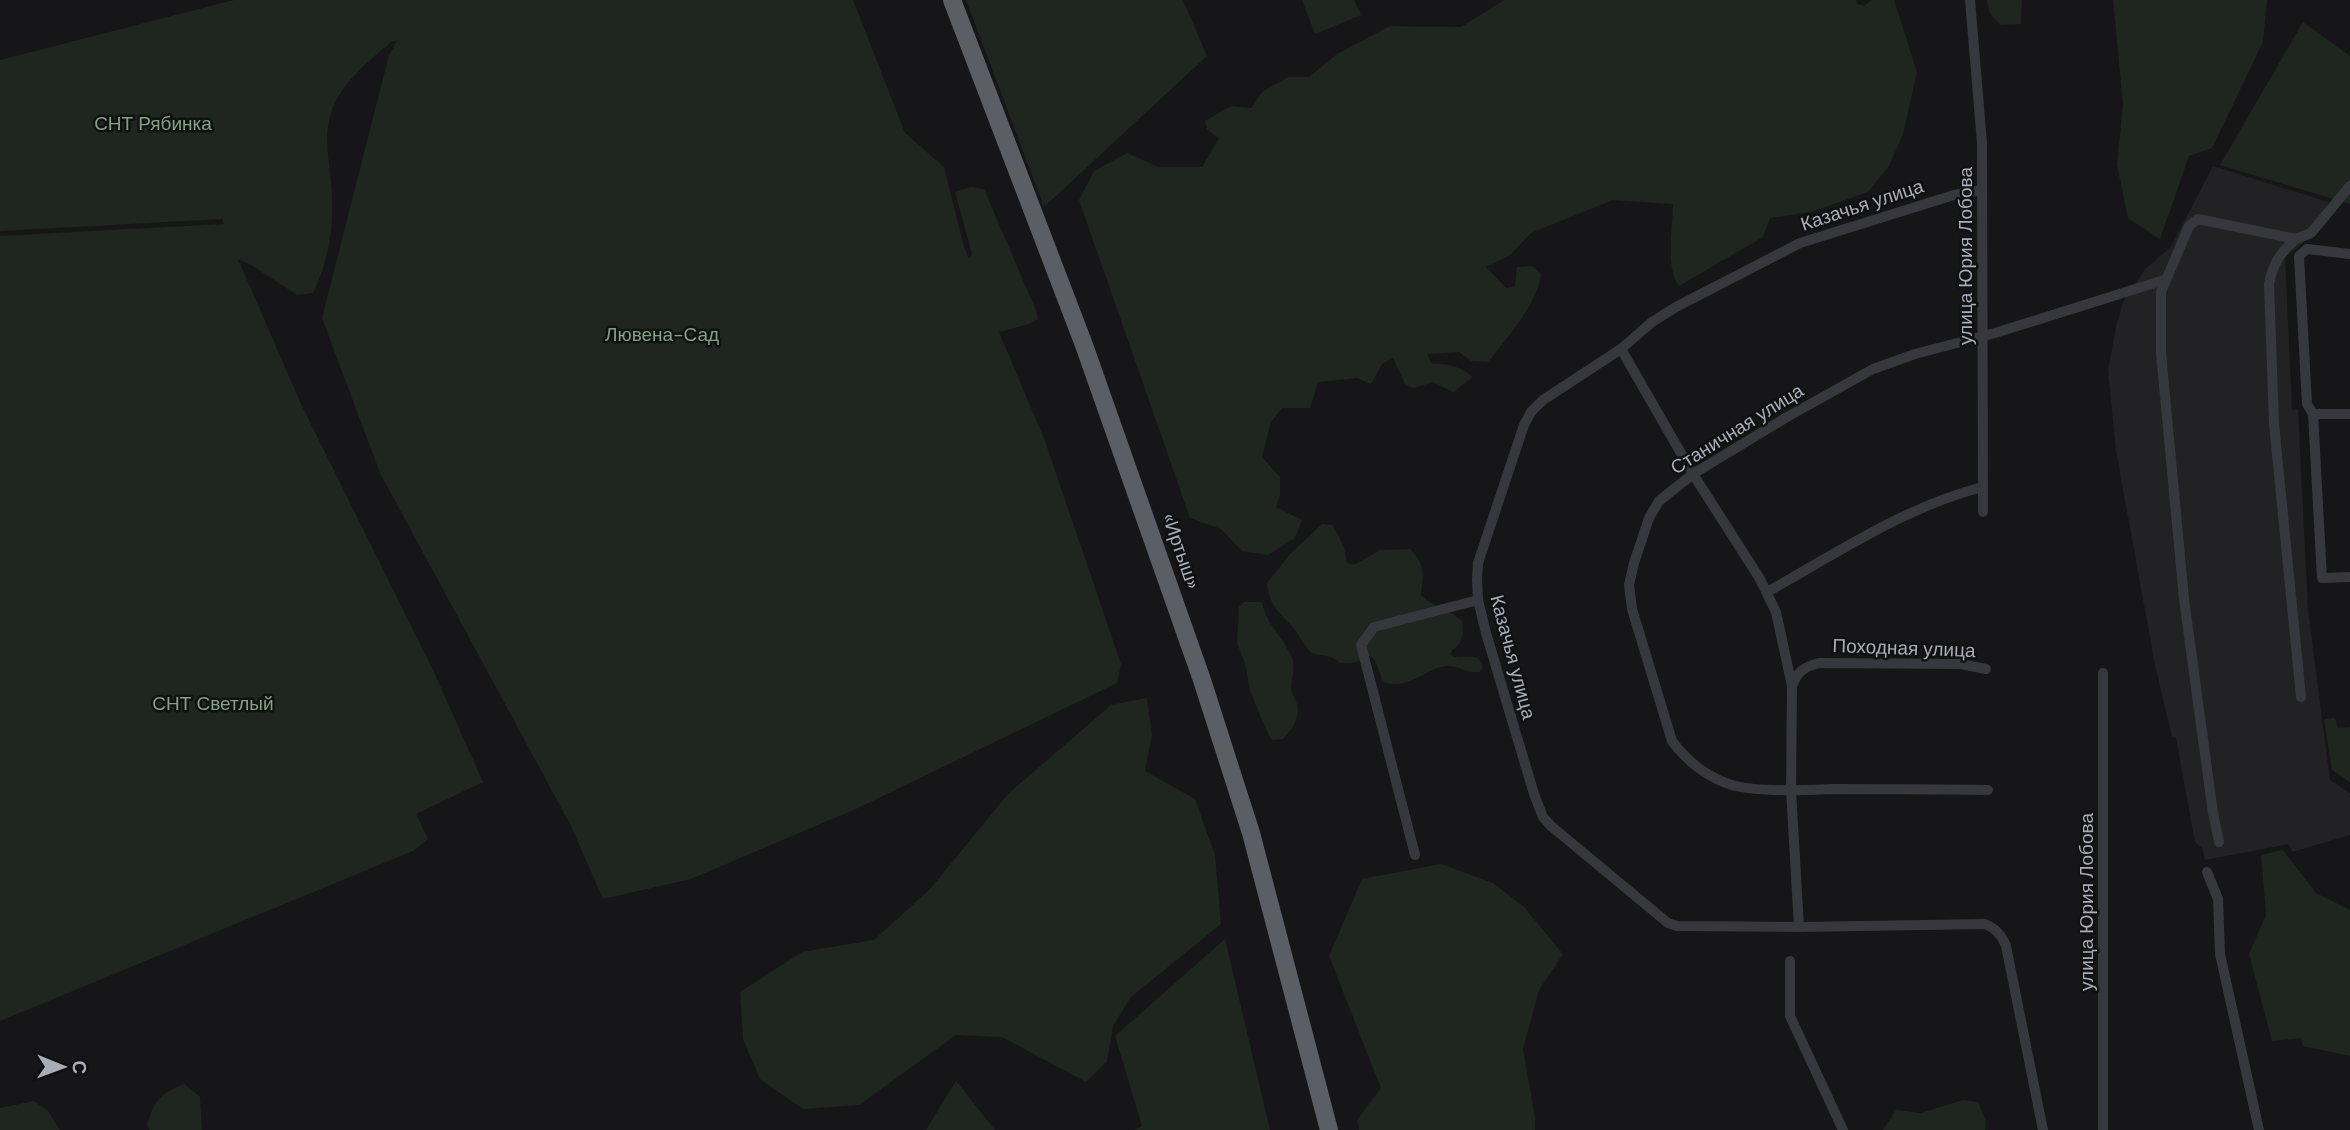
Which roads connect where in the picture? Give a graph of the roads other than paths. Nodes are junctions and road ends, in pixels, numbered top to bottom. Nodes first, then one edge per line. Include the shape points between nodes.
1 (952, 0) edge
2 (1970, 0) edge
3 (2350, 186) edge
4 (1982, 190) junction
5 (2296, 239) junction
6 (2350, 254) edge
7 (2164, 280) junction
8 (1983, 337) junction
9 (1621, 349) junction
10 (2313, 414) junction
11 (2350, 414) edge
12 (1693, 474) junction
13 (1983, 487) junction
14 (1983, 512) dead end
15 (2350, 577) edge
16 (1767, 592) junction
17 (1478, 600) junction
18 (1986, 669) dead end
19 (2103, 673) dead end
20 (1792, 686) junction
21 (2301, 697) dead end
22 (1791, 790) junction
23 (1988, 790) dead end
24 (2219, 842) dead end
25 (1415, 855) dead end
26 (2207, 872) dead end
27 (1799, 927) junction
28 (1790, 961) dead end
29 (1329, 1130) edge
30 (1843, 1130) edge
31 (2043, 1130) edge
32 (2103, 1130) edge
33 (2259, 1130) edge

1 - 29 highway, «Иртыш» via 1089,358 1202,680 1251,833
2 - 4 street, улица Юрия Лобова
3 - 5 street via 2311,233
4 - 8 street, улица Юрия Лобова
4 - 9 street, Казачья улица via 1800,243 1676,307
5 - 7 street via 2198,219 2189,226
5 - 21 street via 2272,268 2270,284 2274,424
6 - 10 street via 2307,249 2299,256 2307,404
7 - 8 street, Станичная улица
7 - 24 street via 2159,305 2161,353 2184,599
8 - 12 street, Станичная улица via 1873,369
8 - 13 street, улица Юрия Лобова
9 - 12 street
9 - 17 street, Казачья улица via 1531,412 1478,563
10 - 11 street
10 - 15 street via 2322,578
12 - 16 street
12 - 22 street, Станичная улица via 1659,501 1649,518 1629,585 1672,741 1684,757 1729,785
13 - 14 street, улица Юрия Лобова
13 - 16 street via 1914,512
16 - 20 street via 1776,612
17 - 25 street via 1374,627 1361,645
17 - 27 street, Казачья улица via 1534,794 1551,826 1668,923
18 - 20 street, Походная улица via 1961,664 1819,663 1797,673
19 - 32 street, улица Юрия Лобова
20 - 22 street
22 - 23 street, Станичная улица
22 - 27 street
26 - 33 street via 2218,899 2220,954
27 - 31 street, Казачья улица via 1985,924 1994,928 2006,946
28 - 30 street via 1790,1016

